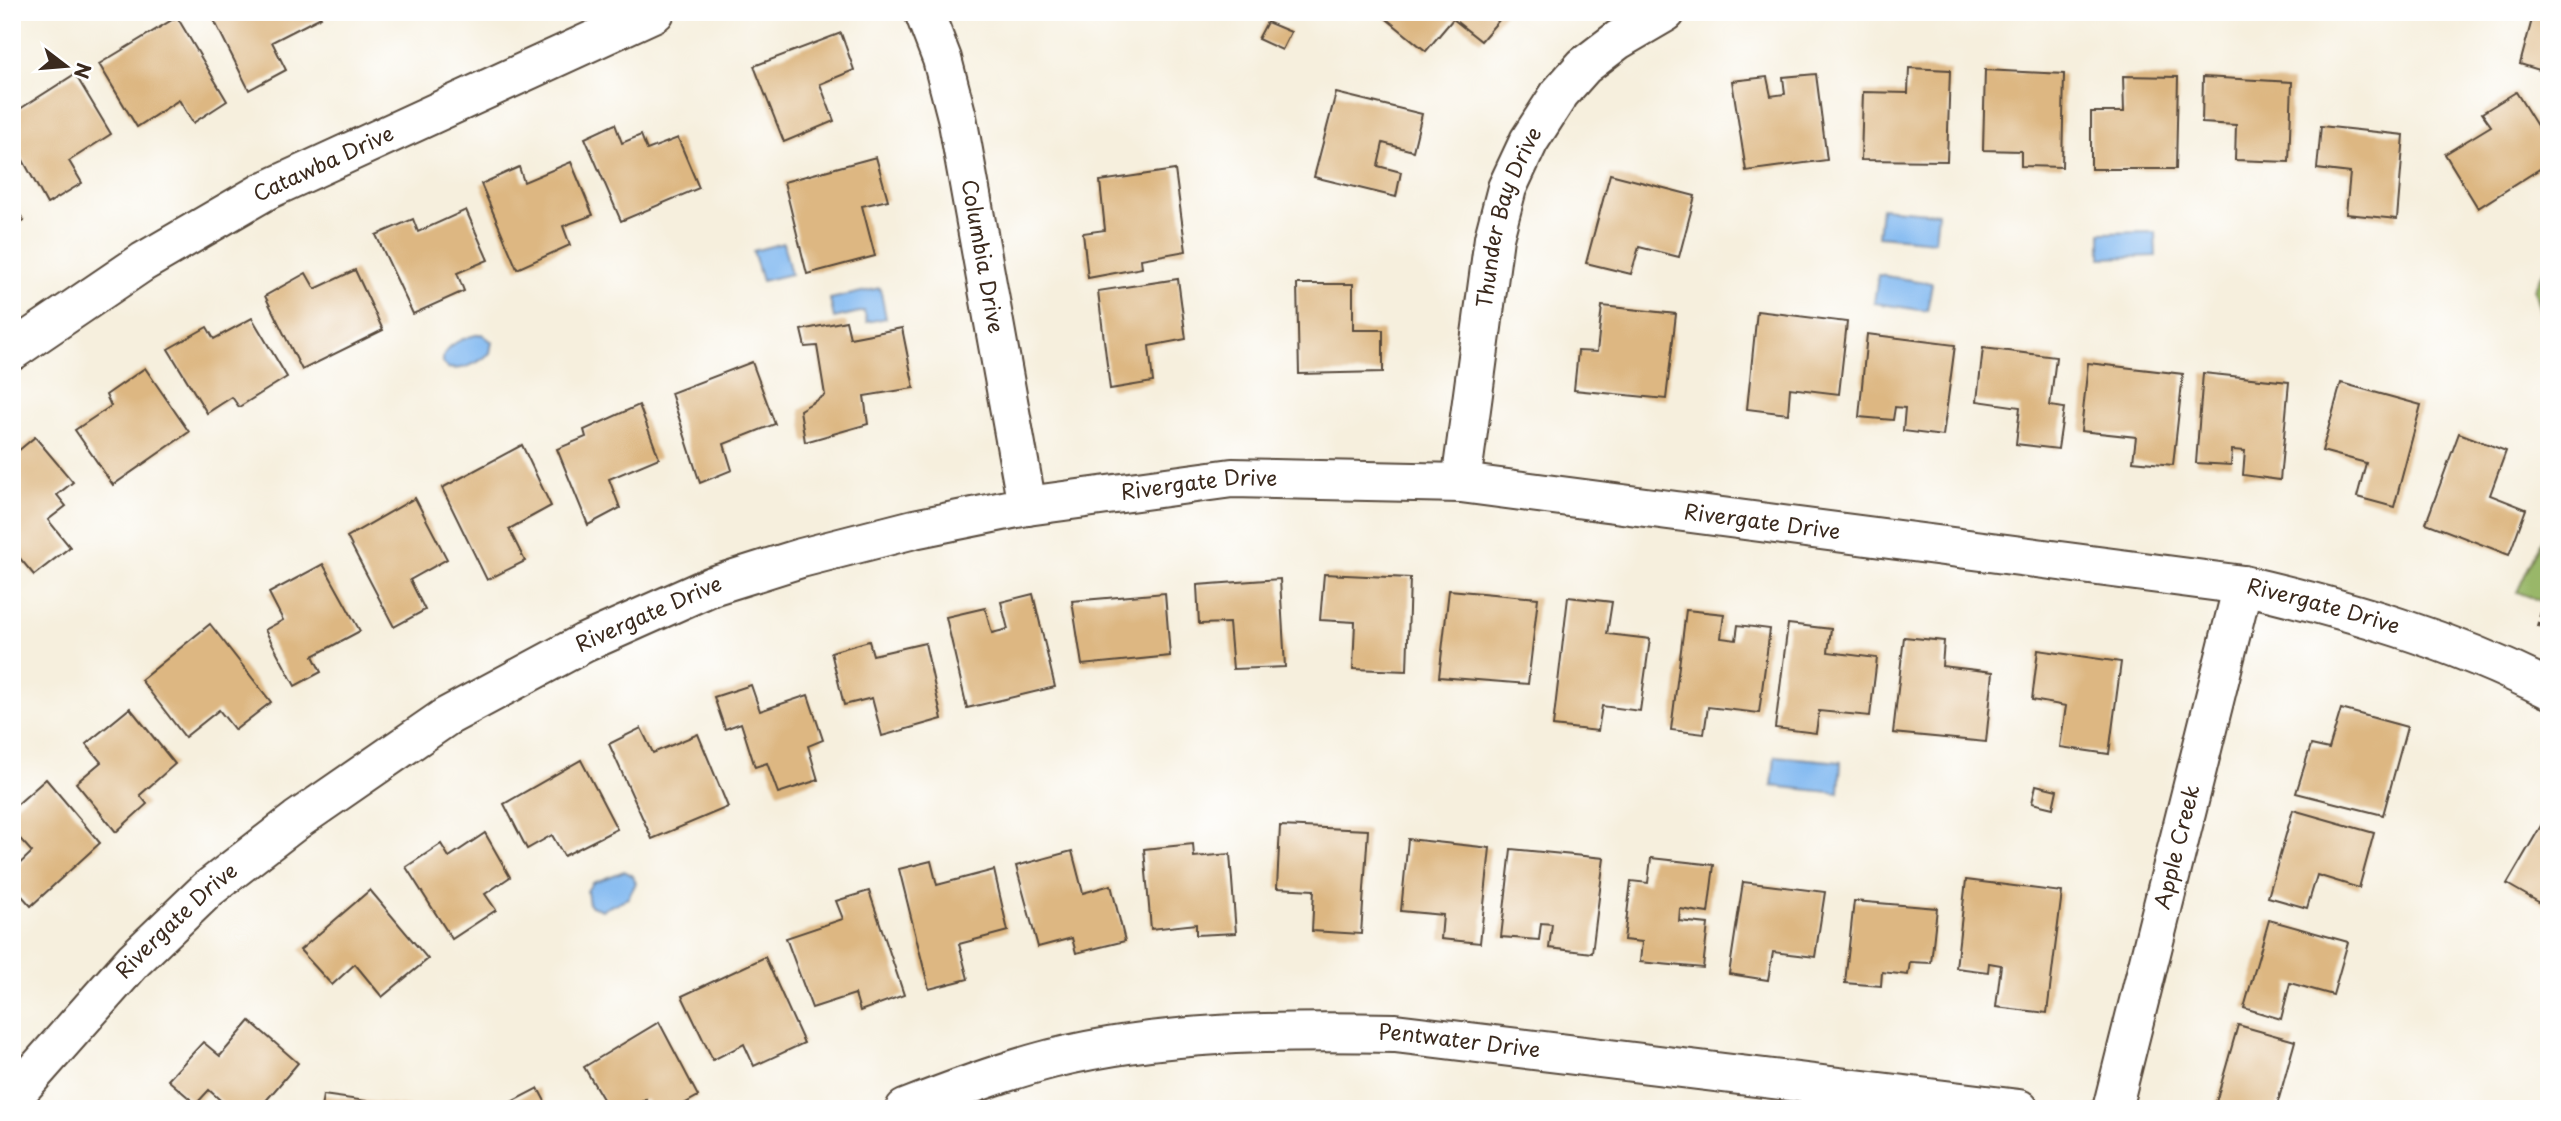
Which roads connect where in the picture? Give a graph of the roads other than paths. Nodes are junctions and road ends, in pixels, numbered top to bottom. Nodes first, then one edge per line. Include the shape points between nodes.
1 (655, 12) edge
2 (924, 12) edge
3 (1666, 12) edge
4 (12, 351) edge
5 (1461, 483) junction
6 (1027, 506) junction
7 (2243, 585) junction
8 (2549, 689) edge
9 (23, 1100) edge
10 (905, 1109) edge
11 (2019, 1109) edge
12 (2112, 1109) edge

1 - 4 street, Catawba Drive via 265,191 143,262
2 - 6 street, Columbia Drive via 957,117
3 - 5 street, Thunder Bay Drive via 1584,66 1529,141 1507,188 1494,238
5 - 6 street, Rivergate Drive via 1232,478
5 - 7 street, Rivergate Drive
6 - 9 street, Rivergate Drive via 801,558 712,586 584,643 446,717 297,820 208,889 134,960
7 - 8 street, Rivergate Drive via 2359,613 2455,646
7 - 12 street, Apple Creek
10 - 11 street, Pentwater Drive via 971,1083 1053,1059 1138,1044 1317,1031 1395,1033

